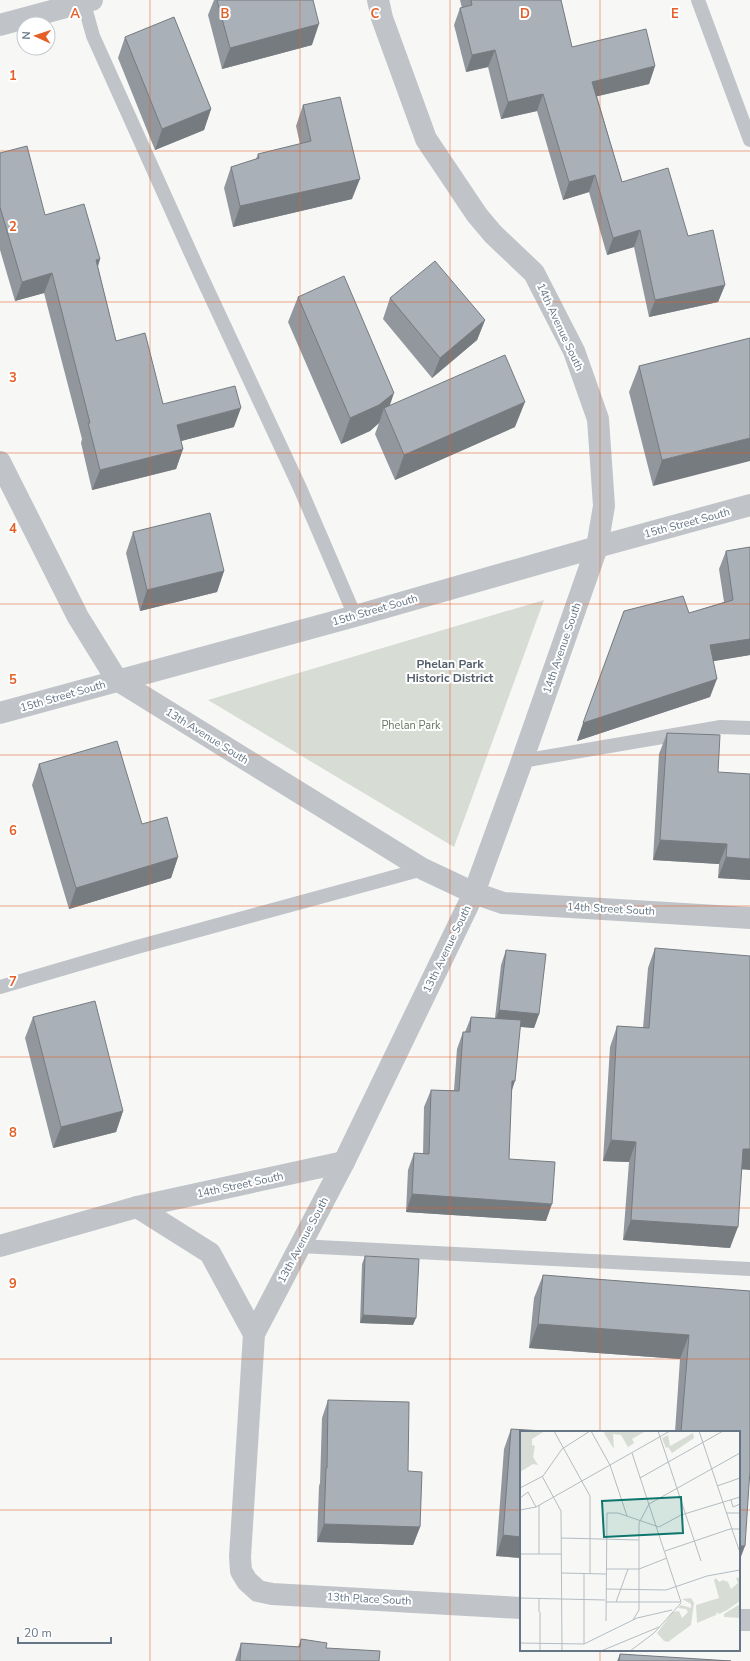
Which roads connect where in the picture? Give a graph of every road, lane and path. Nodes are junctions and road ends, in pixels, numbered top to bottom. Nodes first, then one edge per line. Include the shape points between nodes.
1 (378, 0) edge
2 (698, 0) edge
3 (86, 1) edge
4 (0, 25) edge
5 (750, 140) edge
6 (0, 462) edge
7 (750, 506) edge
8 (597, 547) junction
9 (355, 616) junction
10 (117, 680) junction
11 (0, 713) edge
12 (750, 718) edge
13 (721, 727) junction
14 (750, 728) edge
15 (522, 761) junction
16 (423, 869) junction
17 (474, 893) junction
18 (750, 918) edge
19 (0, 987) edge
20 (344, 1162) junction
21 (137, 1207) junction
22 (0, 1246) edge
23 (299, 1246) junction
24 (750, 1269) edge
25 (254, 1334) junction
26 (240, 1557) joint
27 (520, 1608) edge

1 - 8 street, 14th Avenue South via 382,18 426,139 477,215 534,273 574,351 598,419 604,506
2 - 5 lane
3 - 4 street
3 - 9 lane via 93,36 300,488
6 - 10 street, 13th Avenue South via 78,617
7 - 8 street, 15th Street South
8 - 9 street, 15th Street South
8 - 15 street, 14th Avenue South
9 - 10 street, 15th Street South
10 - 11 street, 15th Street South
10 - 16 street, 13th Avenue South
12 - 13 lane
13 - 14 lane
13 - 15 lane
15 - 17 street, 14th Avenue South
16 - 17 street, 13th Avenue South
16 - 19 lane
17 - 18 street, 14th Street South via 503,903
17 - 20 street, 13th Avenue South
20 - 21 street, 14th Street South
20 - 23 street, 13th Avenue South
21 - 22 street, 14th Street South
21 - 25 street via 210,1253
23 - 24 lane
23 - 25 street, 13th Avenue South
25 - 26 street, 13th Avenue South
26 - 27 street, 13th Place South via 241,1571 247,1581 258,1591 272,1594

